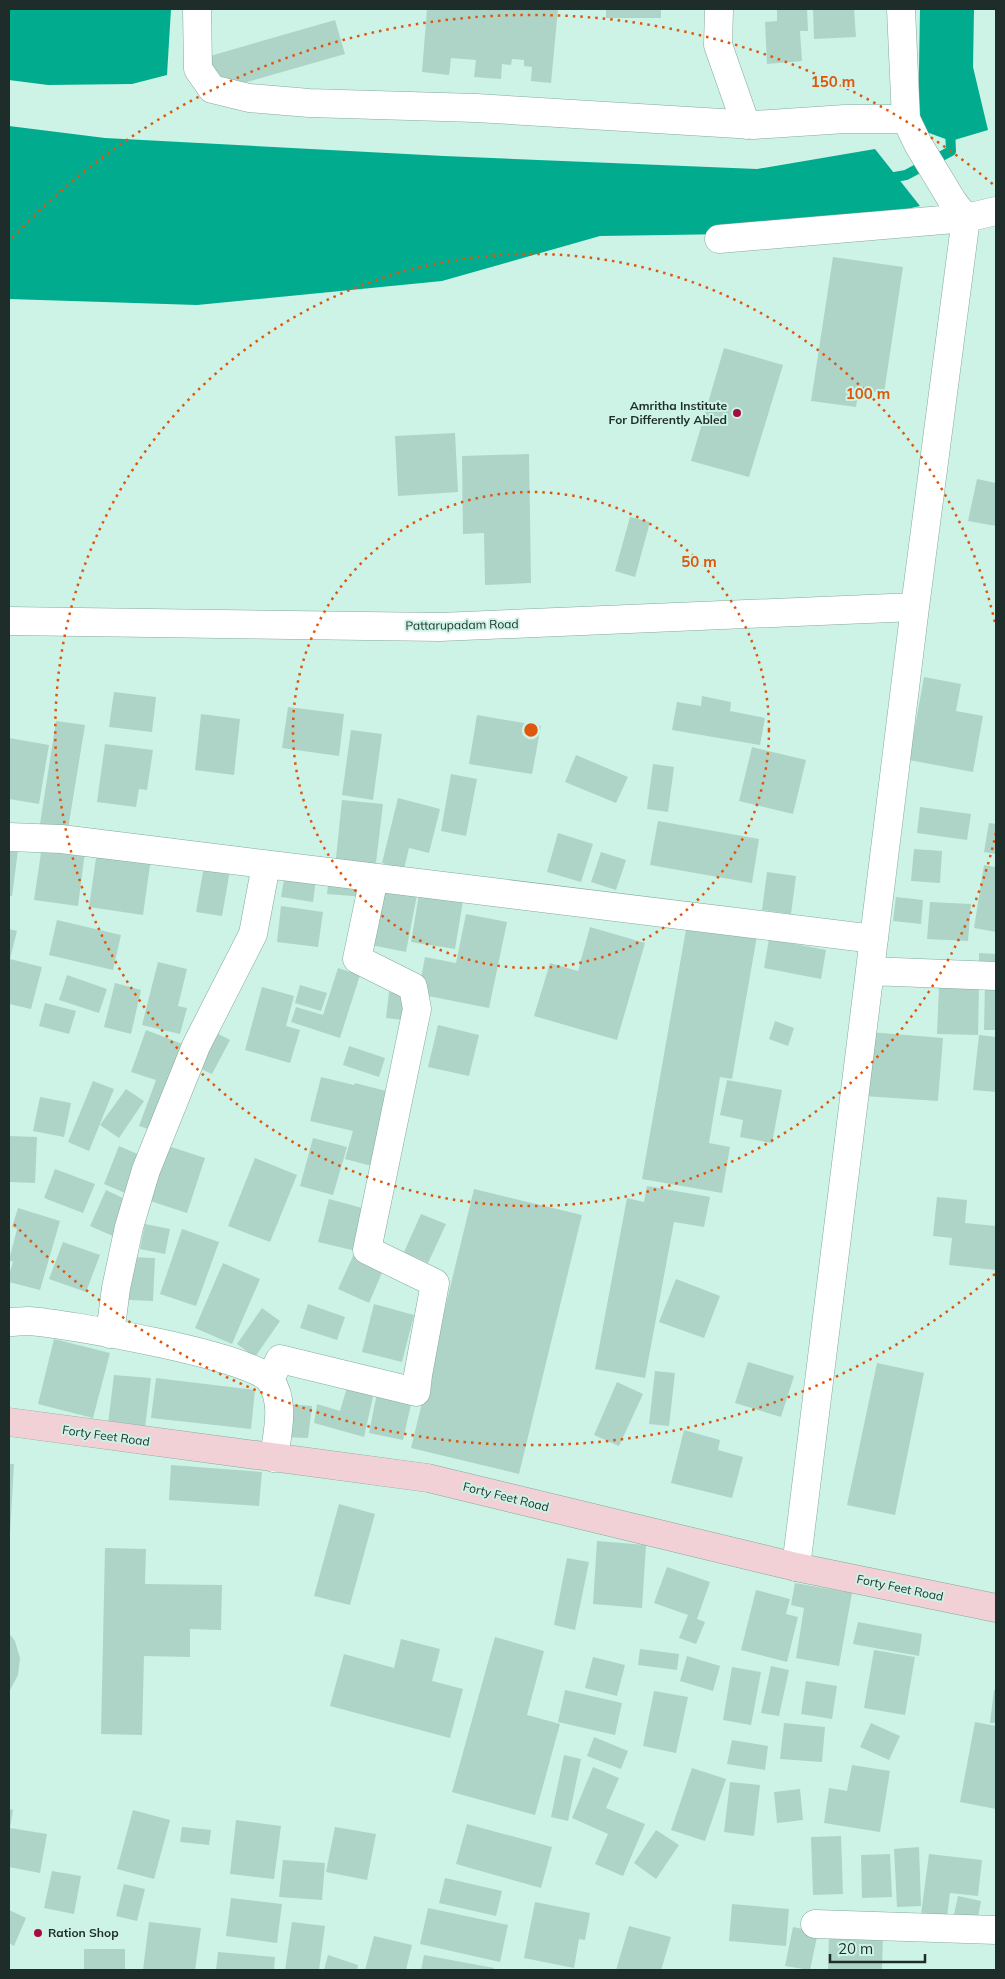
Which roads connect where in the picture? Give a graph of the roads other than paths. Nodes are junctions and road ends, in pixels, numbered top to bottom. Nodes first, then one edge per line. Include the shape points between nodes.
1 (197, 9) edge
2 (719, 9) edge
3 (901, 9) edge
4 (906, 118) junction
5 (746, 124) junction
6 (959, 210) junction
7 (996, 211) edge
8 (719, 239) dead end
9 (915, 608) junction
10 (9, 621) edge
11 (9, 837) edge
12 (266, 865) junction
13 (374, 878) junction
14 (874, 939) junction
15 (870, 972) junction
16 (996, 976) edge
17 (9, 1322) edge
18 (110, 1334) junction
19 (270, 1379) junction
20 (9, 1422) edge
21 (274, 1458) junction
22 (796, 1567) junction
23 (996, 1608) edge
24 (815, 1924) dead end
25 (996, 1930) edge

1 - 5 street via 198,69 212,89 249,98
2 - 5 street via 718,45
3 - 4 street
4 - 5 street
4 - 6 street via 918,144
6 - 7 street
6 - 8 street
6 - 9 street
9 - 10 street, Pattarupadam Road via 440,627
9 - 14 street
11 - 12 street via 61,839
12 - 13 street
12 - 18 street via 253,934 196,1046 146,1170 129,1227
13 - 14 street
13 - 19 street via 357,959 413,987 417,1009 367,1250 435,1283 416,1392 280,1359
14 - 15 street
15 - 16 street
15 - 22 street
17 - 18 street via 27,1321
18 - 19 street via 193,1350 248,1368
19 - 21 street via 280,1405
20 - 21 main road, Forty Feet Road
21 - 22 main road, Forty Feet Road via 428,1478
22 - 23 main road, Forty Feet Road
24 - 25 street

